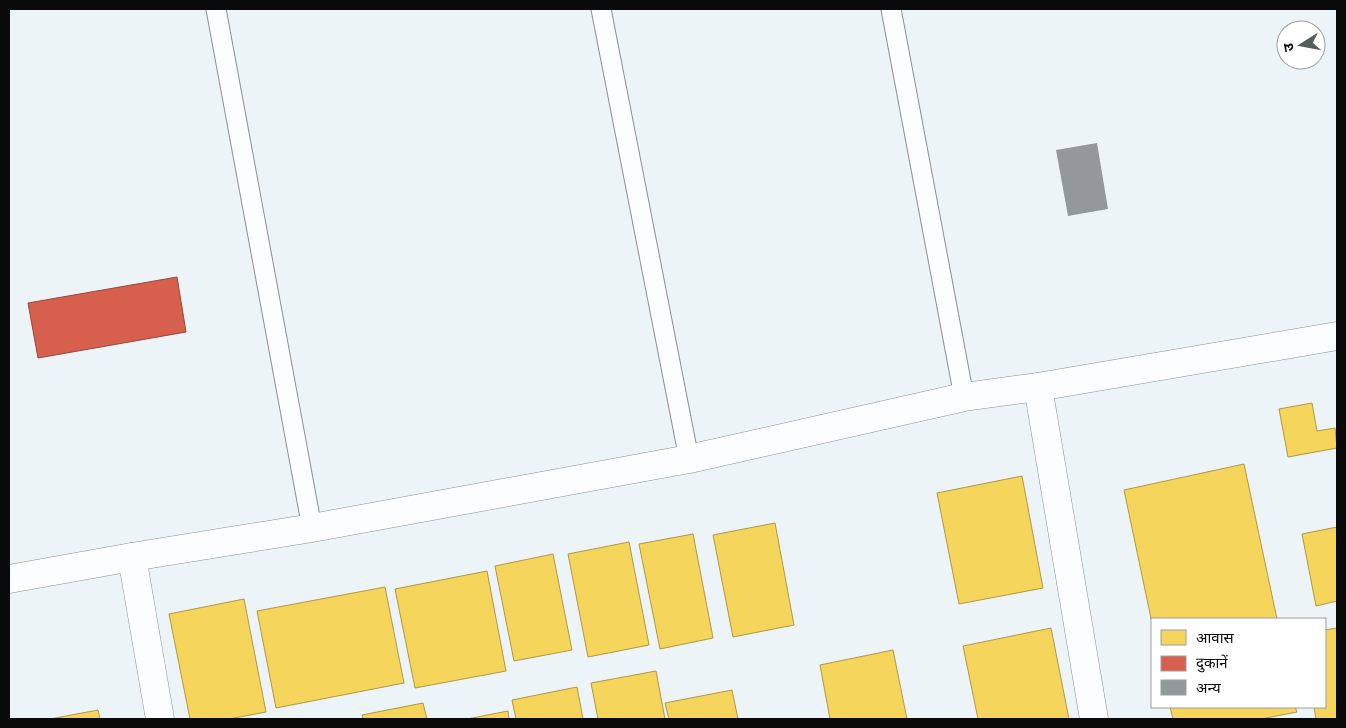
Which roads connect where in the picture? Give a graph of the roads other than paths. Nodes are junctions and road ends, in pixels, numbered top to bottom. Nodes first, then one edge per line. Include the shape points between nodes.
1 (216, 9) edge
2 (601, 9) edge
3 (891, 9) edge
4 (1337, 336) edge
5 (1038, 387) junction
6 (964, 397) junction
7 (689, 459) junction
8 (312, 528) junction
9 (132, 557) junction
10 (9, 579) edge
11 (160, 719) edge
12 (1094, 719) edge

1 - 8 lane
2 - 7 lane
3 - 6 lane
4 - 5 street
5 - 6 street
5 - 12 street
6 - 7 street
7 - 8 street
8 - 9 street
9 - 10 street
9 - 11 street

